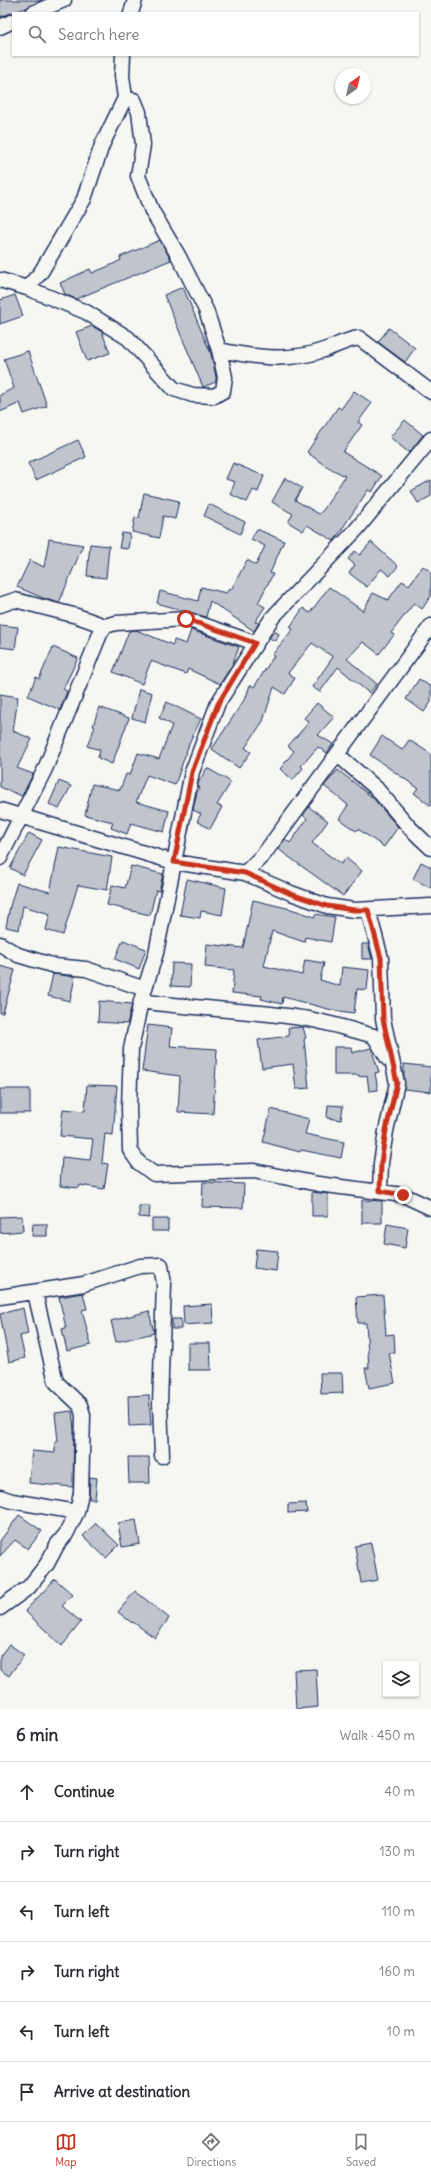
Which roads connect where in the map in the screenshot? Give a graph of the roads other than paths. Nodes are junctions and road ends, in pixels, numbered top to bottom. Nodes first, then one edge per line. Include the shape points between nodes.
1 (64, 0) edge
2 (135, 0) edge
3 (35, 12) edge
4 (131, 12) edge
5 (12, 21) edge
6 (0, 27) edge
7 (123, 56) edge
8 (125, 98) junction
9 (0, 280) edge
10 (27, 288) junction
11 (219, 350) junction
12 (431, 392) edge
13 (431, 439) edge
14 (0, 605) edge
15 (105, 626) junction
16 (431, 626) edge
17 (255, 643) junction
18 (427, 643) edge
19 (338, 755) junction
20 (0, 810) edge
21 (22, 817) junction
22 (431, 848) edge
23 (0, 858) edge
24 (174, 862) junction
25 (245, 873) junction
26 (431, 906) edge
27 (368, 910) junction
28 (0, 944) edge
29 (143, 995) junction
30 (392, 1065) junction
31 (380, 1191) junction
32 (431, 1208) edge
33 (35, 1293) junction
34 (0, 1297) edge
35 (162, 1456) dead end
36 (0, 1497) edge
37 (77, 1512) junction
38 (0, 1608) edge

1 - 3 street
2 - 4 street
5 - 6 street
7 - 8 street
8 - 10 street via 102,145 84,199 41,272
8 - 11 street via 134,100 139,112 142,145 138,176 152,211 206,310
9 - 10 street
10 - 11 street via 86,312 128,338 174,389 193,395 214,396 223,391 225,377
11 - 12 street via 247,356 283,358 321,351 345,340 359,338
13 - 17 street via 356,530 272,618
14 - 15 street via 15,600
15 - 17 street via 116,623 186,619
15 - 21 street
16 - 18 street
17 - 24 street via 218,704 192,772
18 - 19 street
19 - 22 street via 376,788
19 - 25 street via 264,854
20 - 21 street
21 - 23 street
21 - 24 street
24 - 25 street
24 - 29 street via 156,953
25 - 27 street via 291,894 327,906
26 - 27 street
27 - 30 street via 381,958 383,1019
28 - 29 street via 18,955 55,966 86,969
29 - 30 street via 183,1007 309,1019 374,1036
29 - 31 street via 131,1049 129,1106 130,1150 139,1163 154,1174 254,1171 318,1184
30 - 31 street via 397,1083 386,1130
31 - 32 street via 403,1195
33 - 34 street
33 - 35 street via 84,1284 140,1266 161,1264 164,1284 160,1404
33 - 37 street via 56,1382 80,1405 83,1415 81,1493
36 - 37 street
37 - 38 street via 47,1564 29,1587

